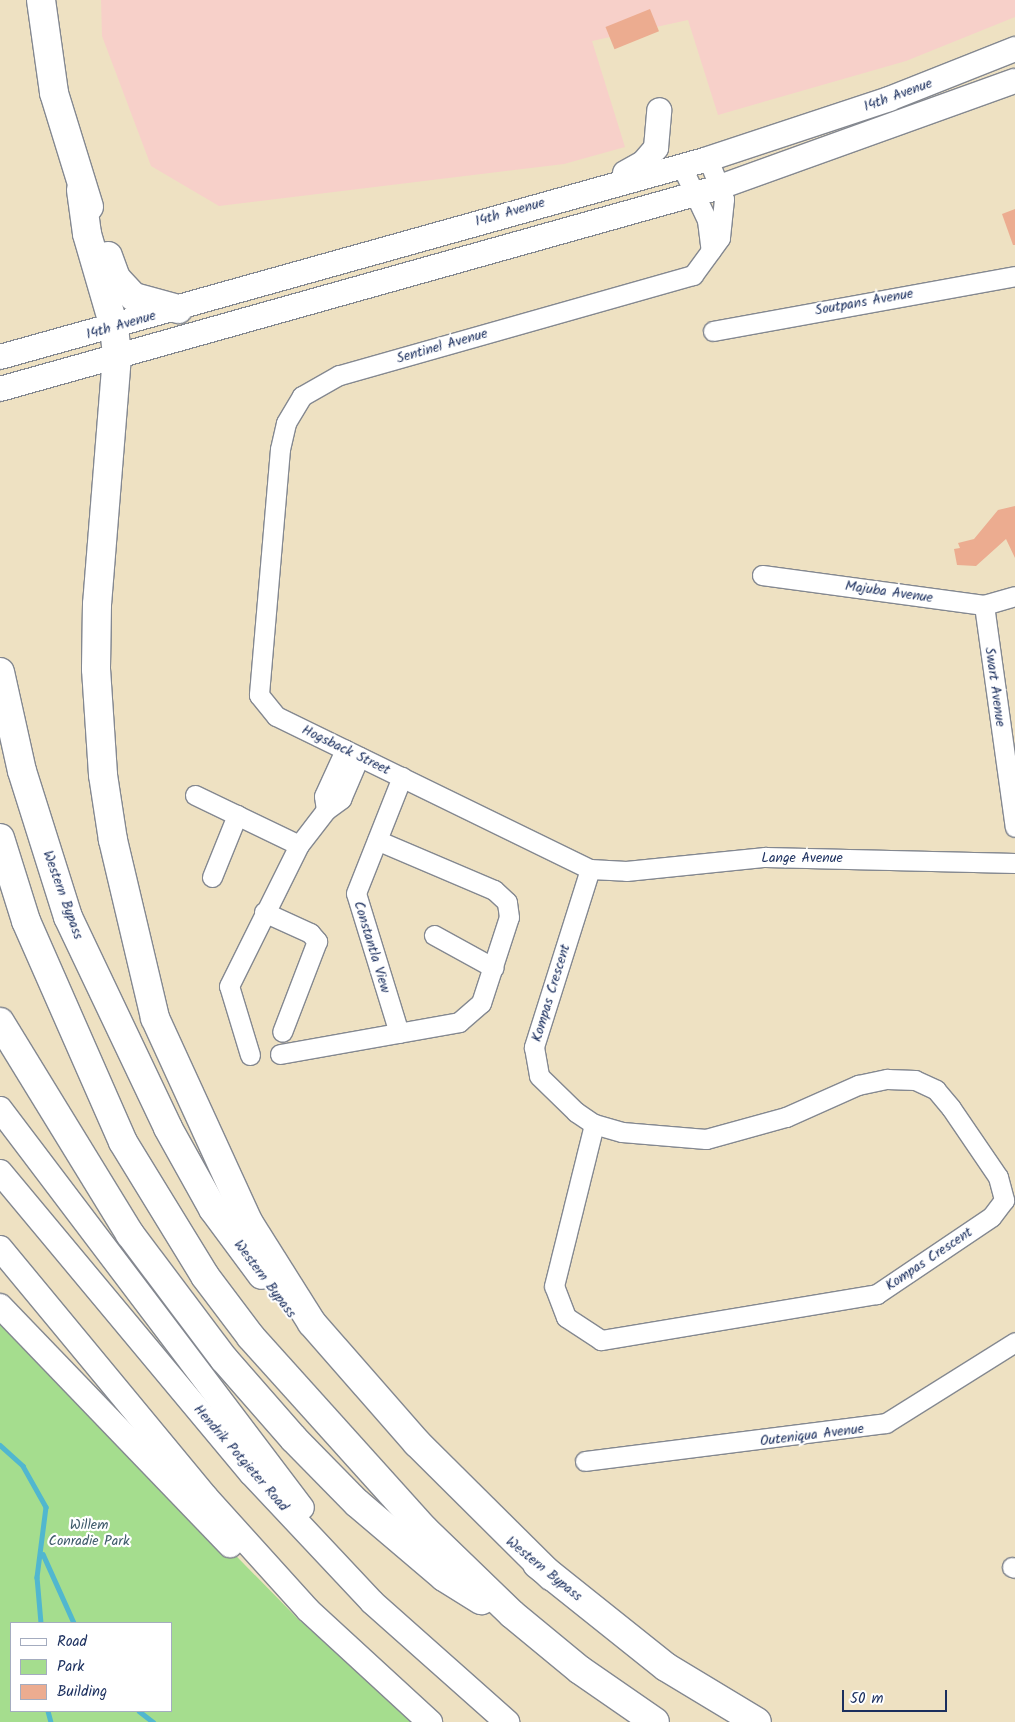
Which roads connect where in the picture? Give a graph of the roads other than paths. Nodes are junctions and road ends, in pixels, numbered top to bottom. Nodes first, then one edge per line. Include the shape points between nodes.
1 (41, 0) edge
2 (1015, 49) edge
3 (1015, 81) edge
4 (659, 110) dead end
5 (708, 158) junction
6 (681, 165) junction
7 (601, 185) junction
8 (720, 187) junction
9 (82, 190) junction
10 (693, 195) junction
11 (712, 254) junction
12 (1015, 276) edge
13 (178, 309) junction
14 (114, 327) junction
15 (714, 331) dead end
16 (117, 356) junction
17 (0, 357) edge
18 (0, 388) edge
19 (273, 529) joint
20 (762, 575) dead end
21 (1015, 596) edge
22 (984, 605) junction
23 (0, 672) edge
24 (352, 754) junction
25 (402, 777) junction
26 (195, 796) dead end
27 (237, 815) junction
28 (1015, 827) edge
29 (0, 838) edge
30 (377, 840) junction
31 (299, 845) junction
32 (1015, 863) edge
33 (590, 869) junction
34 (212, 877) dead end
35 (264, 912) junction
36 (434, 935) dead end
37 (494, 968) junction
38 (0, 1022) edge
39 (282, 1032) dead end
40 (399, 1033) junction
41 (280, 1054) dead end
42 (250, 1055) dead end
43 (0, 1109) edge
44 (594, 1124) junction
45 (0, 1172) edge
46 (0, 1248) edge
47 (0, 1306) edge
48 (1015, 1342) edge
49 (585, 1461) dead end
50 (551, 1576) junction
51 (372, 1602) junction
52 (308, 1610) junction
53 (512, 1614) junction
54 (430, 1722) edge
55 (507, 1722) edge
56 (655, 1722) edge
57 (757, 1722) edge

1 - 9 highway via 54,93
2 - 5 main road, 14th Avenue via 889,99
3 - 8 main road, 14th Avenue
4 - 7 main road via 659,136 652,155
5 - 6 main road, 14th Avenue
5 - 8 street, Sentinel Avenue
6 - 7 main road, 14th Avenue
6 - 10 street
7 - 13 main road, 14th Avenue
8 - 10 main road, 14th Avenue
8 - 11 street, Sentinel Avenue via 724,199 720,238
9 - 13 highway via 124,289 140,300
9 - 14 highway via 87,234
10 - 11 street via 707,220
10 - 16 main road, 14th Avenue
11 - 19 street, Sentinel Avenue via 700,270 681,279 339,374 313,386 286,423
12 - 15 street, Soutpans Avenue
13 - 14 main road, 14th Avenue
14 - 16 highway
14 - 17 main road, 14th Avenue
16 - 18 main road, 14th Avenue
16 - 50 highway via 96,669 113,840 155,1018 249,1223 312,1323 417,1443
19 - 24 street, Hogsback Street via 260,695 276,716
20 - 22 street, Majuba Avenue
21 - 22 street, Majuba Avenue
22 - 28 street, Swart Avenue
23 - 50 highway, Western Bypass via 22,771 68,917 155,1102 213,1209 289,1312 381,1424 431,1476
24 - 25 street, Hogsback Street
24 - 31 street via 324,796 326,810
25 - 30 street, Constantla View
25 - 33 street, Hogsback Street
26 - 27 street
27 - 31 street
27 - 34 street
29 - 53 highway via 26,920 123,1142 205,1276 251,1336 376,1477
30 - 37 street via 494,890 507,902 509,917
30 - 40 street, Constantla View via 357,885 356,900
31 - 35 street
32 - 33 street, Lange Avenue via 746,858 626,871
33 - 44 street, Kompas Crescent via 534,1047 539,1076
35 - 39 street via 310,932 318,941
35 - 42 street via 229,986
36 - 37 street
37 - 40 street via 481,1003 467,1017
38 - 53 highway via 130,1234 253,1394 336,1482 421,1558 465,1592
40 - 41 street
43 - 51 main road
44 - 44 street, Kompas Crescent via 657,1138 706,1139 786,1117 858,1084 887,1079 915,1080 936,1090 951,1108 998,1178 1004,1200 991,1217 877,1294 601,1340 566,1318 554,1286
45 - 51 main road, Hendrik Potgieter Road via 251,1473
46 - 52 main road via 206,1497
47 - 52 main road via 190,1506 273,1585
48 - 49 street, Outeniqua Avenue via 886,1423
50 - 57 highway, Western Bypass via 666,1667
51 - 55 main road, Hendrik Potgieter Road
52 - 54 main road
53 - 56 highway via 580,1670

